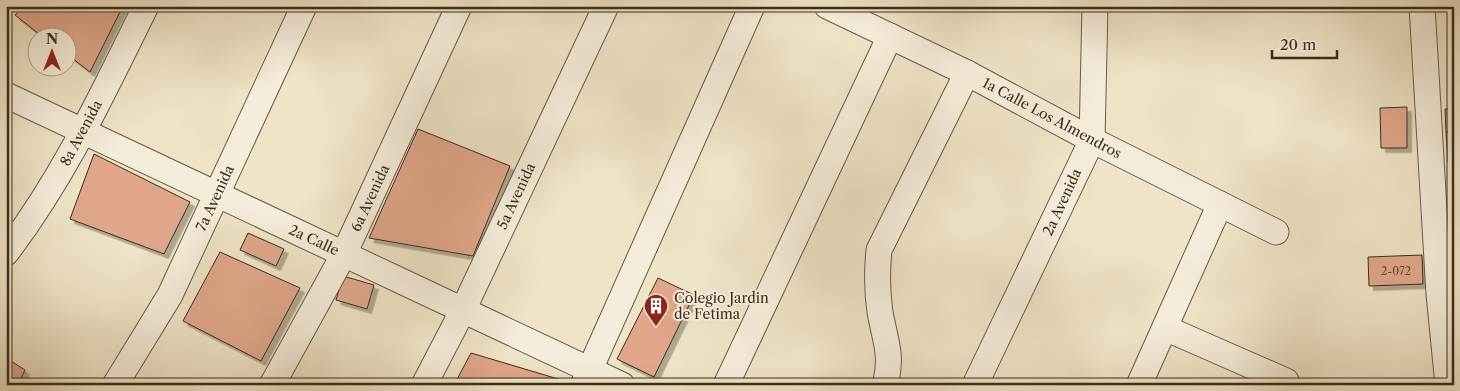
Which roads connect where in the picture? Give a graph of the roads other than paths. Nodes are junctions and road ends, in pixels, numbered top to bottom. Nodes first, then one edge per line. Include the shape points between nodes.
1 (146, 6) edge
2 (304, 6) edge
3 (459, 6) edge
4 (606, 6) edge
5 (752, 6) edge
6 (827, 6) edge
7 (1095, 6) edge
8 (1422, 6) edge
9 (890, 36) junction
10 (967, 73) junction
11 (6, 96) edge
12 (84, 132) junction
13 (1092, 140) junction
14 (217, 194) junction
15 (1220, 204) junction
16 (1276, 232) dead end
17 (6, 253) edge
18 (344, 254) junction
19 (1446, 293) edge
20 (463, 310) junction
21 (1164, 328) junction
22 (586, 377) edge
23 (1286, 381) dead end
24 (115, 385) edge
25 (272, 385) edge
26 (424, 385) edge
27 (622, 385) edge
28 (726, 385) edge
29 (885, 385) edge
30 (975, 385) edge
31 (1138, 385) edge
32 (1448, 385) edge

1 - 12 street, 8a Avenida
2 - 14 street, 7a Avenida
3 - 18 street, 6a Avenida
4 - 20 street, 5a Avenida
5 - 22 street
6 - 9 street, 1a Calle Los Almendros
7 - 13 street, 2a Avenida
8 - 19 street
9 - 10 street, 1a Calle Los Almendros
9 - 28 street
10 - 13 street, 1a Calle Los Almendros
10 - 29 street via 879,250 880,305 890,365
11 - 12 street, 2a Calle
12 - 14 street, 2a Calle
12 - 17 street, 8a Avenida via 34,216
13 - 15 street, 1a Calle Los Almendros
13 - 30 street, 2a Avenida
14 - 18 street, 2a Calle
14 - 24 street, 7a Avenida via 170,294
15 - 16 street, 1a Calle Los Almendros
15 - 21 street
18 - 20 street, 2a Calle
18 - 25 street, 6a Avenida
19 - 32 street
20 - 22 street, 2a Calle
20 - 26 street, 5a Avenida
21 - 23 street
21 - 31 street
22 - 27 street, 2a Calle

